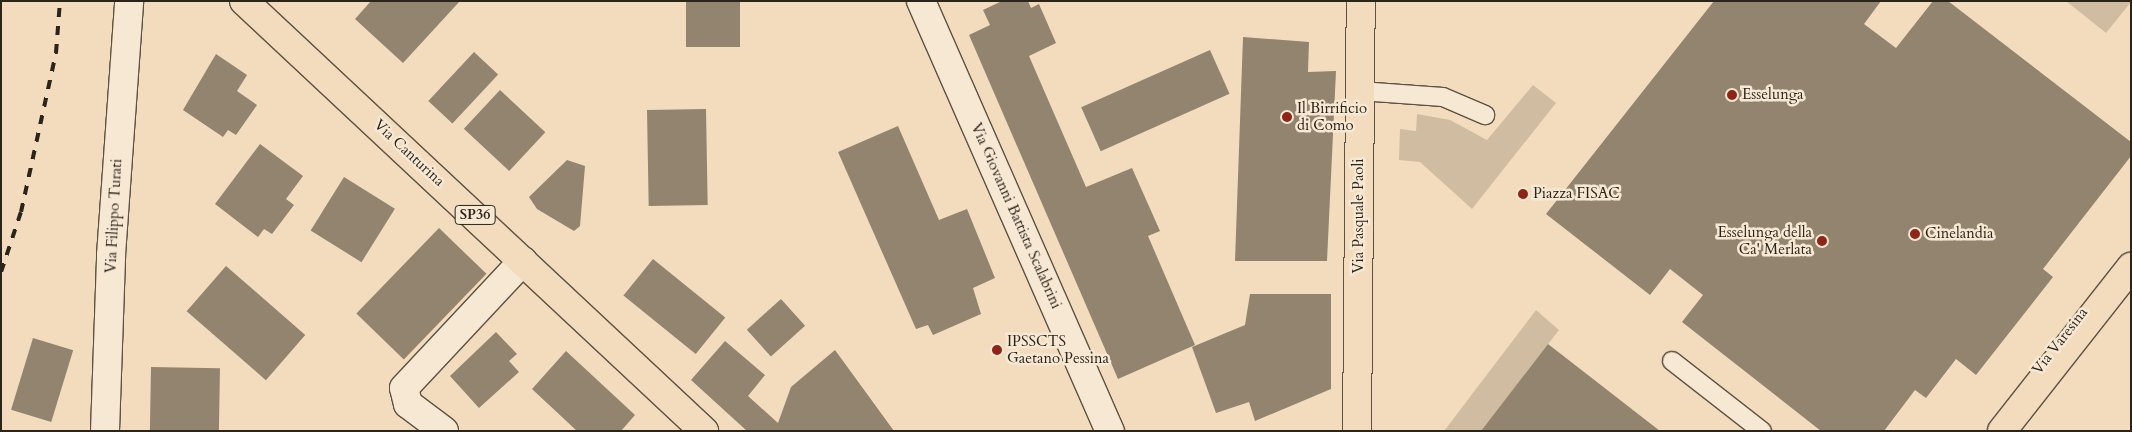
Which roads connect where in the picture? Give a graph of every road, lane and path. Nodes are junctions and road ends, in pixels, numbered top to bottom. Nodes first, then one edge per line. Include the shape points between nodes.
1 (129, 1) edge
2 (244, 1) edge
3 (921, 1) edge
4 (1361, 1) edge
5 (1360, 91) junction
6 (1485, 115) dead end
7 (2131, 252) edge
8 (523, 261) junction
9 (2131, 267) edge
10 (1672, 361) dead end
11 (105, 431) edge
12 (444, 431) edge
13 (704, 431) edge
14 (1110, 431) edge
15 (1357, 431) edge
16 (1762, 431) edge
17 (1990, 431) edge
18 (2002, 431) edge

1 - 11 street, Via Filippo Turati via 111,255
2 - 8 main road, Via Canturina / SP36
3 - 14 street, Via Giovanni Battista Scalabrini
4 - 5 main road, Via Pasquale Paoli
5 - 6 lane via 1443,97
5 - 15 main road, Via Pasquale Paoli
7 - 17 lane, Via Varesina
8 - 12 street via 404,388 408,404
8 - 13 main road, Via Canturina / SP36
9 - 18 main road, Via Varesina
10 - 16 lane

